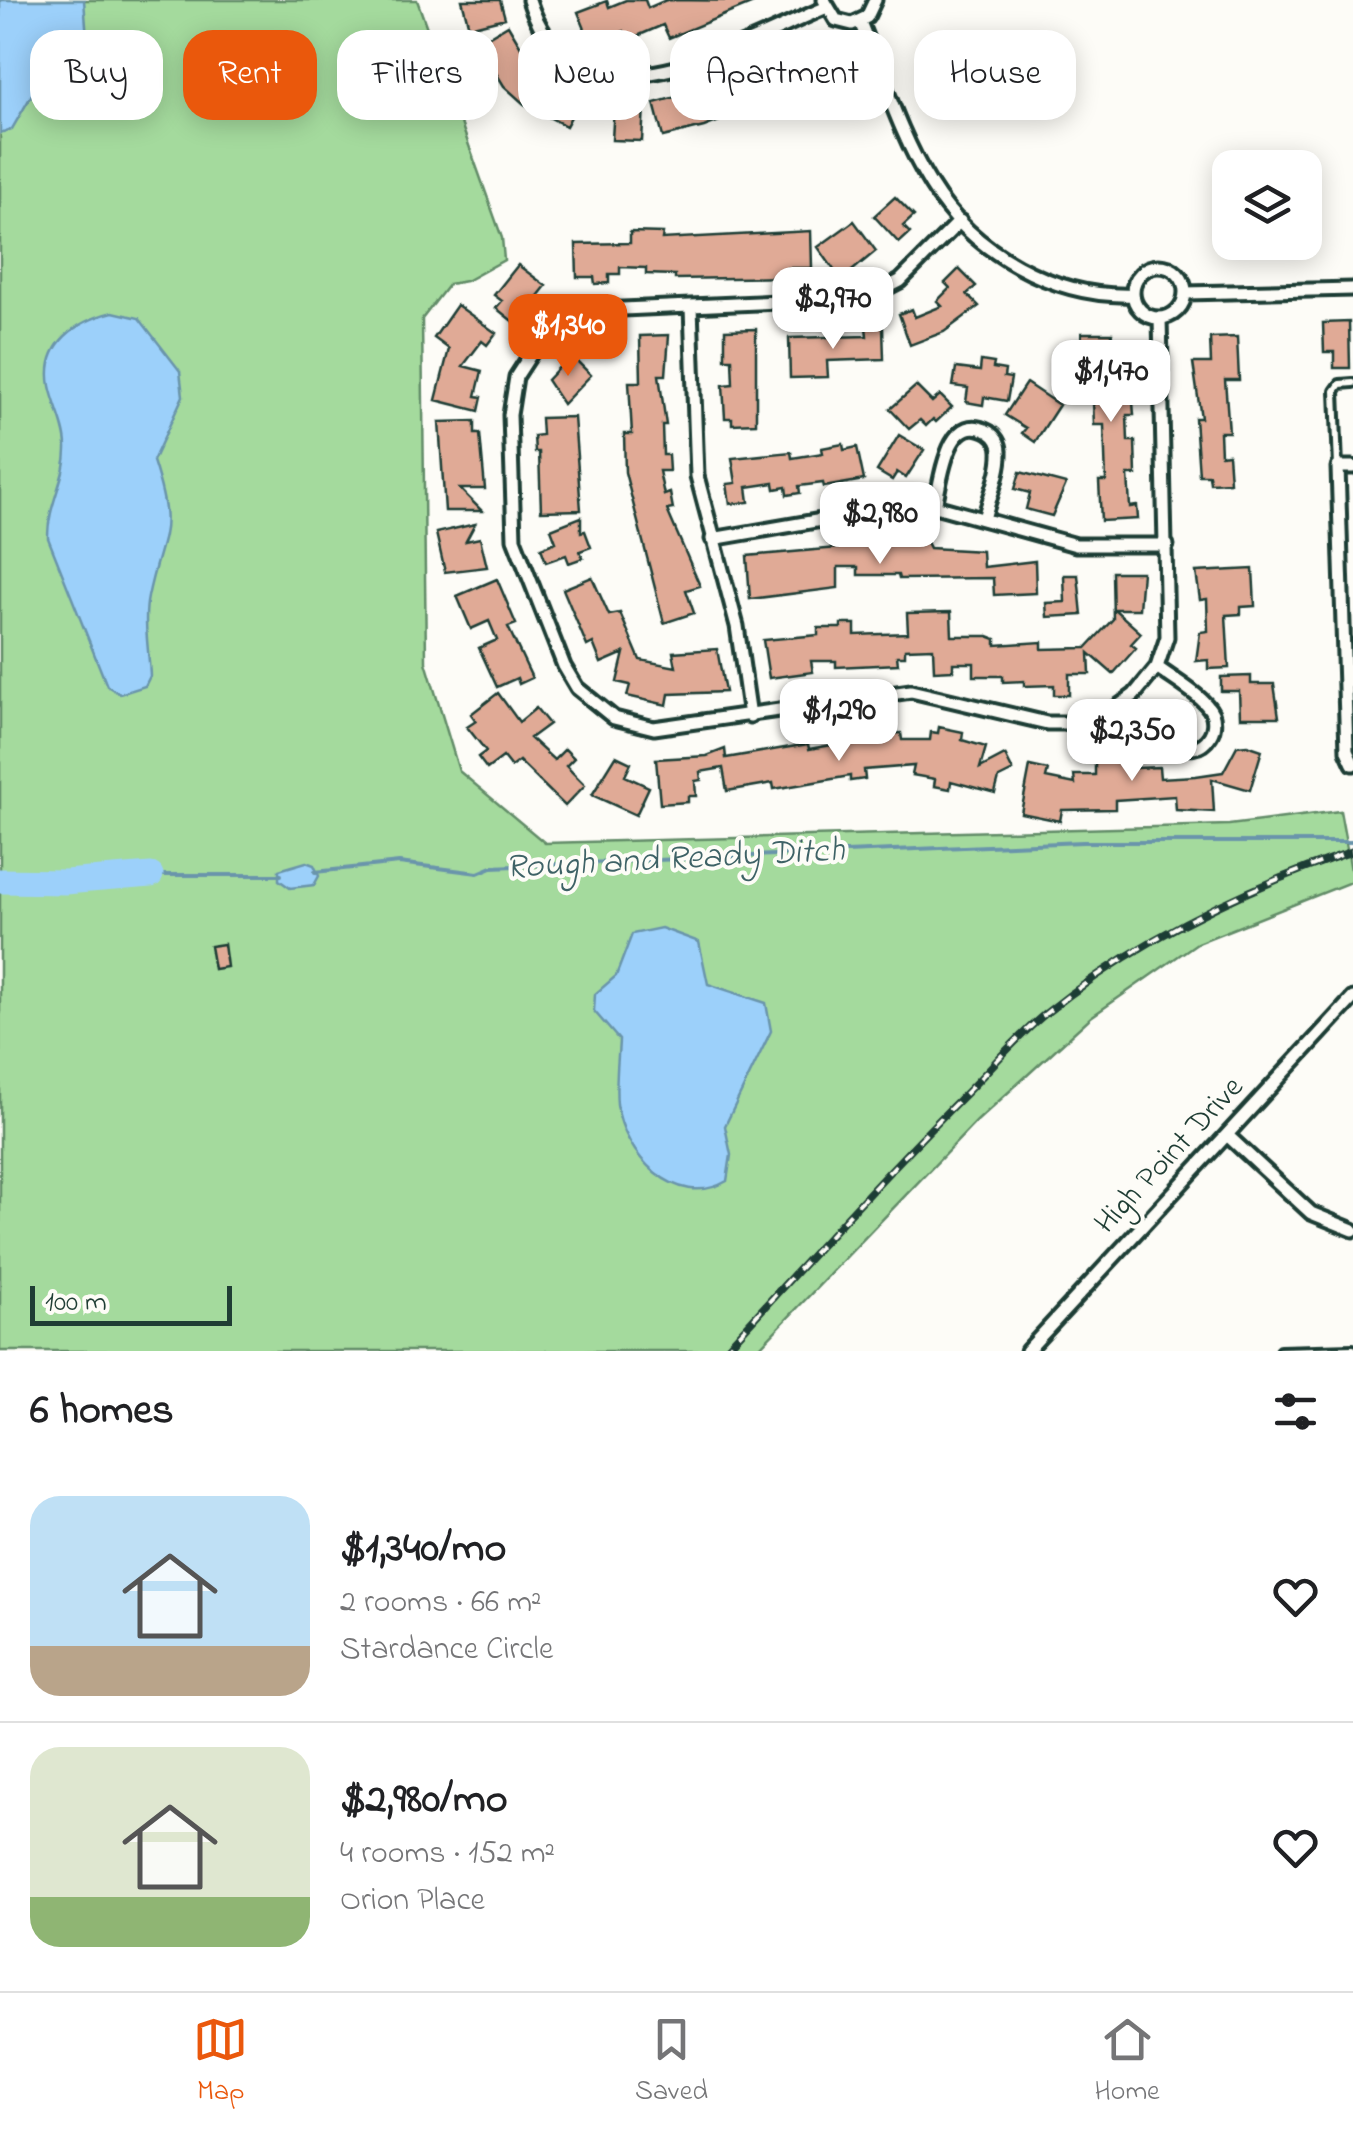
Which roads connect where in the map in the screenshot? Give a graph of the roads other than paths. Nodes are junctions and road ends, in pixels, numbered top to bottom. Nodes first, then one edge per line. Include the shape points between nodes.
1 (529, 0) edge
2 (875, 0) edge
3 (824, 4) edge
4 (860, 22) junction
5 (960, 221) junction
6 (1353, 288) edge
7 (1185, 292) junction
8 (1133, 295) junction
9 (691, 307) junction
10 (1160, 318) junction
11 (1353, 382) edge
12 (1338, 467) junction
13 (1353, 467) edge
14 (935, 506) junction
15 (984, 519) junction
16 (712, 539) junction
17 (1167, 545) junction
18 (1158, 666) junction
19 (1126, 702) junction
20 (750, 716) junction
21 (1353, 764) edge
22 (1353, 998) edge
23 (1226, 1134) junction
24 (1353, 1230) edge
25 (1353, 1349) edge
26 (1027, 1351) edge
27 (1280, 1351) edge

1 - 3 street via 567,56 604,74 630,77 674,69
2 - 4 street
3 - 4 street via 836,20
4 - 5 street via 920,165
5 - 8 street via 1037,276
5 - 9 street via 900,282 866,298
6 - 7 street
7 - 8 street via 1176,272 1154,267 1141,274
7 - 10 street via 1180,307
8 - 10 street via 1142,312
9 - 16 street via 696,476
9 - 20 street via 582,314 554,328 532,351 510,400 514,539 564,666 595,706 654,728
10 - 17 street
11 - 12 lane via 1334,394
12 - 13 street
12 - 21 street via 1347,751
14 - 15 street
14 - 15 street via 951,442 965,430 980,429 994,436 1000,450
14 - 16 street via 879,508
15 - 17 street via 1082,546
16 - 20 street via 737,626
17 - 18 street via 1169,619
18 - 19 street
18 - 19 street via 1212,713 1206,741 1179,746
19 - 20 street via 1092,720 1064,724 919,691
22 - 23 street, High Point Drive
23 - 24 street via 1312,1213
23 - 26 street, High Point Drive
25 - 27 lane

